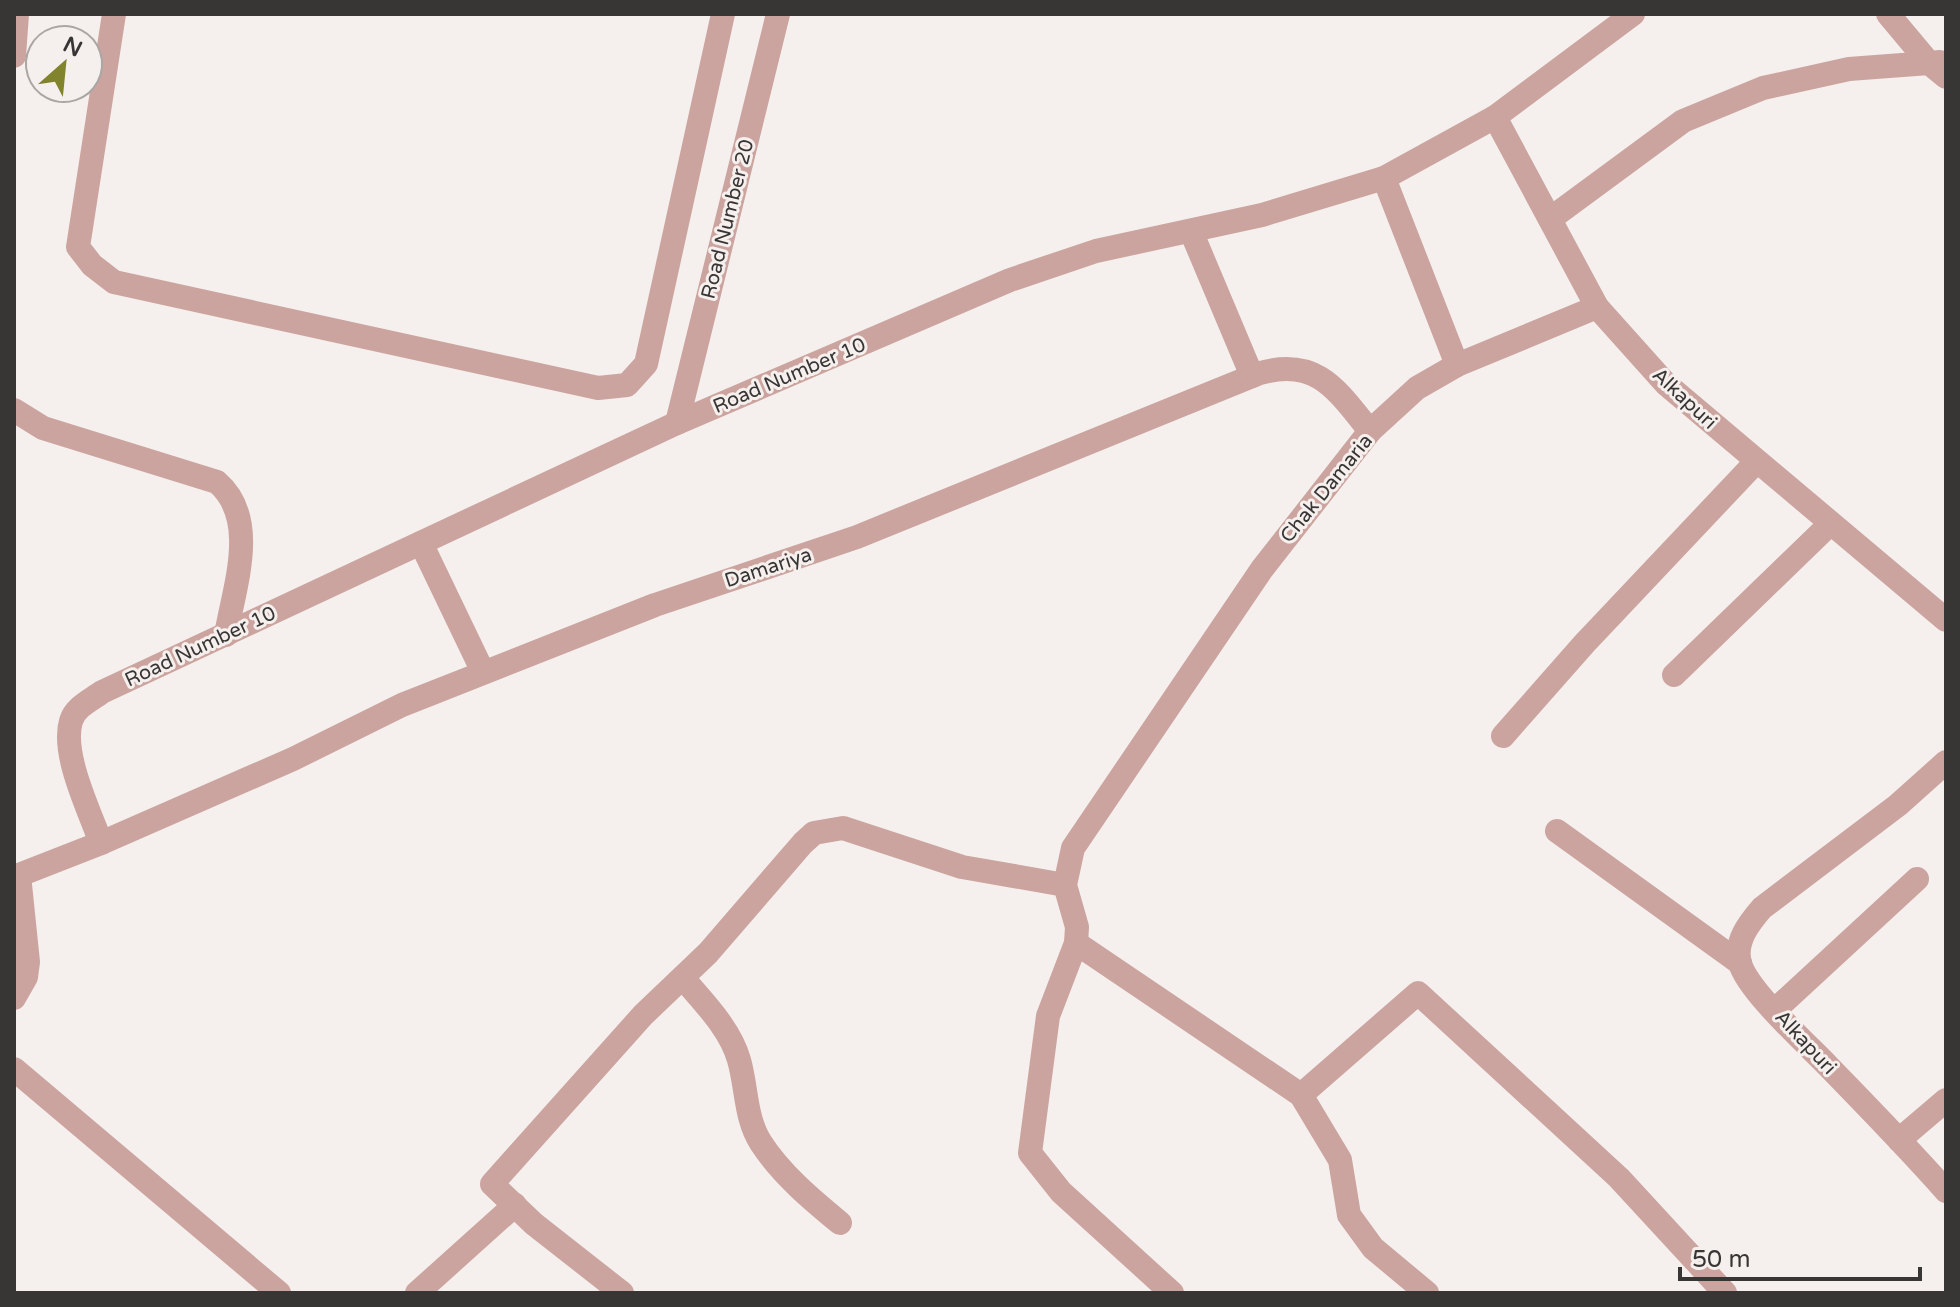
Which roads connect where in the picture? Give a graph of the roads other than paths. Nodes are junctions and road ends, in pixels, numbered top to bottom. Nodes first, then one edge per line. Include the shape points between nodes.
1 (17, 14) edge
2 (114, 14) edge
3 (723, 14) edge
4 (778, 14) edge
5 (1633, 14) edge
6 (1888, 14) edge
7 (14, 47) edge
8 (14, 56) edge
9 (1940, 67) edge
10 (1495, 117) junction
11 (1384, 178) junction
12 (1550, 219) junction
13 (1191, 231) junction
14 (1597, 307) junction
15 (1457, 365) junction
16 (1252, 376) junction
17 (16, 414) edge
18 (677, 423) junction
19 (1370, 431) junction
20 (1756, 462) junction
21 (1829, 525) junction
22 (421, 543) junction
23 (1946, 620) edge
24 (226, 635) junction
25 (483, 672) junction
26 (1674, 675) dead end
27 (1503, 736) dead end
28 (1946, 762) edge
29 (1557, 831) dead end
30 (101, 843) junction
31 (16, 876) edge
32 (1917, 879) dead end
33 (1065, 885) junction
34 (1076, 943) junction
35 (1740, 963) junction
36 (683, 978) junction
37 (14, 998) edge
38 (1775, 1010) junction
39 (14, 1069) edge
40 (1301, 1095) junction
41 (1946, 1100) edge
42 (1892, 1132) junction
43 (1946, 1191) edge
44 (515, 1205) junction
45 (840, 1223) dead end
46 (279, 1293) edge
47 (417, 1293) edge
48 (622, 1293) edge
49 (1172, 1293) edge
50 (1427, 1293) edge
51 (1725, 1293) edge

1 - 7 street
2 - 3 street via 78,247 92,265 114,282 598,388 627,385 646,364
4 - 18 street, Road Number 20
5 - 10 street, Road Number 10
6 - 9 street
7 - 8 street
9 - 12 street via 1849,69 1763,88 1683,121
10 - 11 street, Road Number 10
10 - 12 street, Alkapuri
11 - 13 street, Road Number 10
11 - 15 street
12 - 14 street, Alkapuri
13 - 16 street
13 - 18 street, Road Number 10 via 1096,251 1010,280
14 - 15 street, Chak Damaria
14 - 20 street, Alkapuri via 1666,384
15 - 19 street, Chak Damaria via 1417,388
16 - 19 street, Damariya via 1297,367 1318,376
16 - 25 street, Damariya via 857,537 655,605
17 - 24 street via 43,428 217,482 233,496 241,537
18 - 22 street, Road Number 10
19 - 33 street, Chak Damaria via 1262,569 1073,848
20 - 21 street, Alkapuri
20 - 27 street
21 - 23 street, Alkapuri
21 - 26 street
22 - 24 street, Road Number 10
22 - 25 street
24 - 30 street, Road Number 10 via 102,692 71,719 72,759
25 - 30 street, Damariya
28 - 35 street via 1762,908 1744,935
29 - 35 street, Alkapuri
30 - 31 street, Damariya
31 - 37 street via 28,962
32 - 38 street
33 - 34 street
33 - 36 street via 962,867 829,828 803,843
34 - 40 street
34 - 49 street via 1048,1016 1030,1153 1061,1192
35 - 38 street, Alkapuri
36 - 44 street via 643,1015 492,1184
36 - 45 street via 739,1058 751,1123 761,1143
38 - 42 street, Alkapuri
39 - 46 street
40 - 50 street via 1340,1160 1349,1215 1373,1248
40 - 51 street via 1418,993 1619,1178
41 - 42 street
42 - 43 street, Alkapuri
44 - 47 street
44 - 48 street

